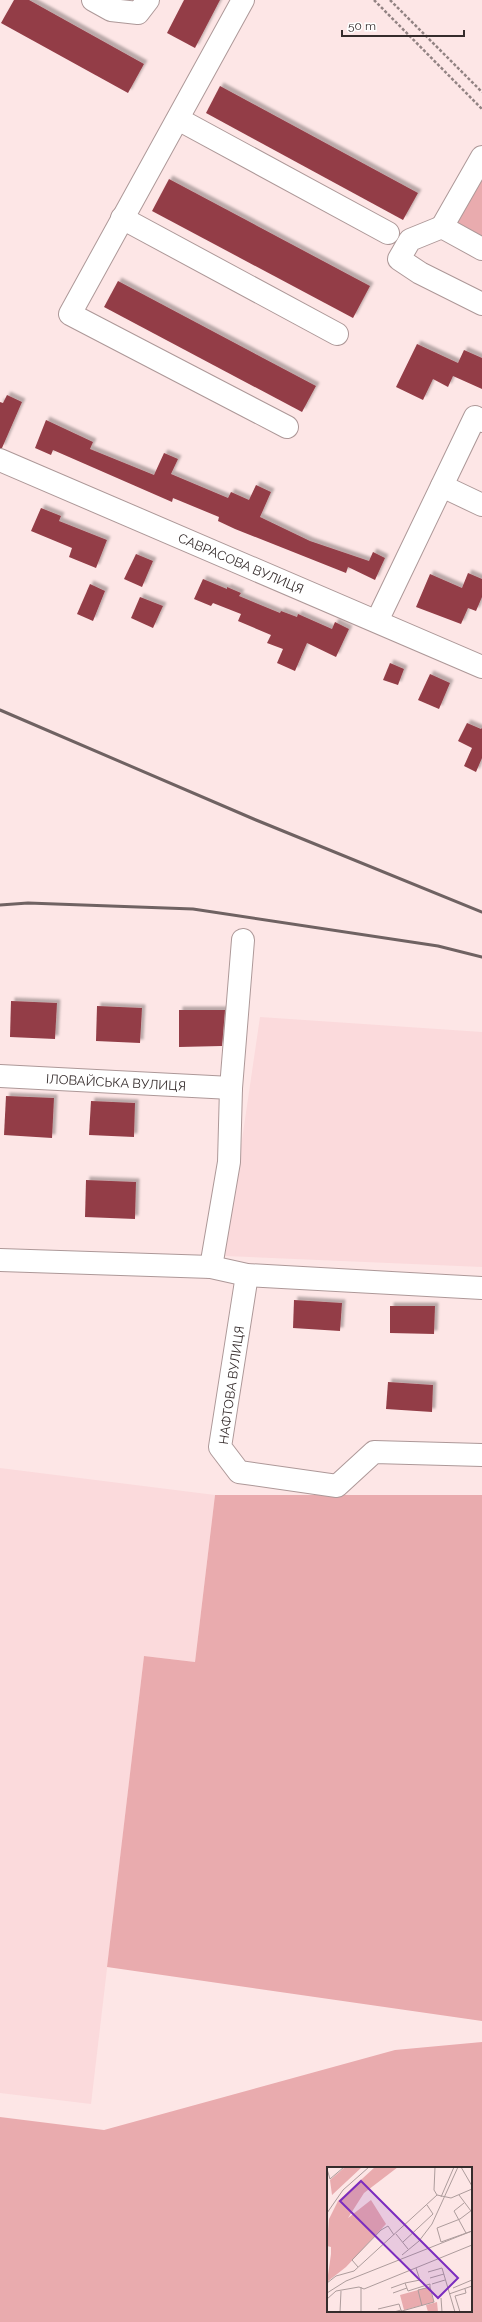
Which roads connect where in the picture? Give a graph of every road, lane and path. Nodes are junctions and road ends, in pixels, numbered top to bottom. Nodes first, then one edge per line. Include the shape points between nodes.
1 (93, 0) edge
2 (148, 0) edge
3 (243, 0) edge
4 (374, 0) edge
5 (390, 0) edge
6 (482, 92) edge
7 (482, 109) edge
8 (178, 118) junction
9 (482, 157) edge
10 (122, 218) junction
11 (442, 227) junction
12 (388, 233) dead end
13 (482, 249) edge
14 (482, 304) edge
15 (337, 334) dead end
16 (482, 421) edge
17 (287, 427) dead end
18 (0, 460) edge
19 (442, 486) junction
20 (482, 505) edge
21 (377, 621) junction
22 (482, 668) edge
23 (243, 940) dead end
24 (0, 1076) edge
25 (231, 1088) junction
26 (0, 1260) edge
27 (211, 1267) junction
28 (247, 1276) junction
29 (482, 1288) edge
30 (482, 1455) edge

1 - 2 street via 110,10 138,13
3 - 8 street
4 - 7 path
5 - 6 path
8 - 10 street
8 - 12 street
9 - 11 street
10 - 15 street
10 - 17 street via 70,314
11 - 13 street
11 - 14 street via 410,240 399,259 420,273
16 - 19 street via 475,417
18 - 21 street, САВРАСОВА ВУЛИЦЯ
19 - 20 street
19 - 21 street
21 - 22 street, САВРАСОВА ВУЛИЦЯ
23 - 25 street
24 - 25 street, ІЛОВАЙСЬКА ВУЛИЦЯ
25 - 27 street via 228,1162
26 - 27 street
27 - 28 street
28 - 29 street
28 - 30 street, НАФТОВА ВУЛИЦЯ via 220,1447 239,1472 337,1486 374,1452

